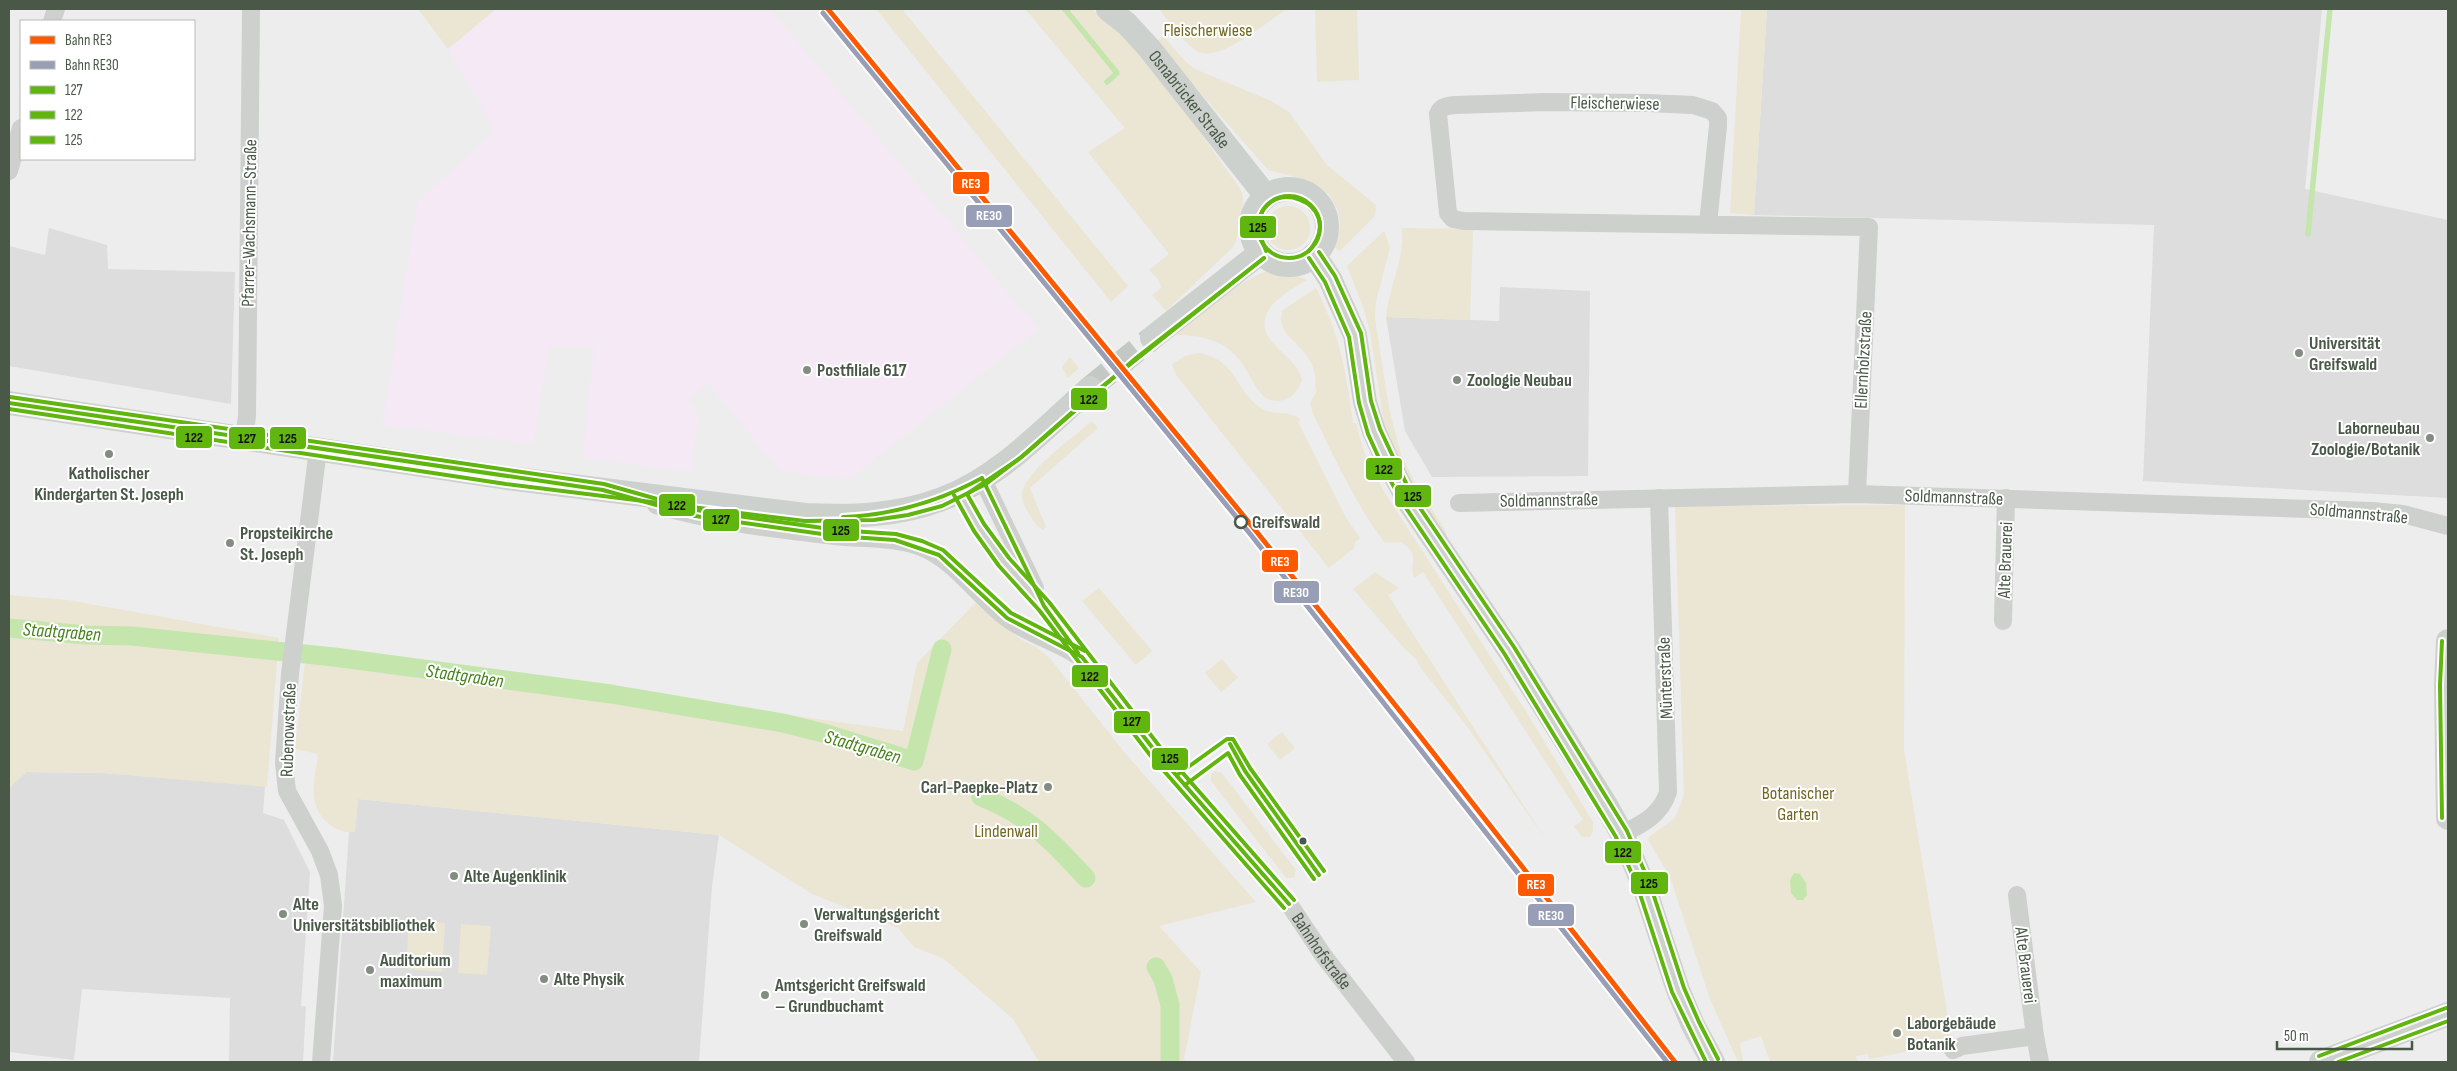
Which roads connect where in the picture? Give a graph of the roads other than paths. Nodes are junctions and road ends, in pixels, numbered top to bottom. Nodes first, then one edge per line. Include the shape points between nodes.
1 (252, 9) edge
2 (1108, 9) edge
3 (20, 132) edge
4 (9, 171) edge
5 (1266, 196) junction
6 (1708, 224) junction
7 (1869, 227) joint
8 (1260, 253) junction
9 (1314, 255) junction
10 (1152, 338) tunnel mouth
11 (1090, 388) tunnel mouth
12 (9, 403) edge
13 (244, 438) junction
14 (318, 449) junction
15 (982, 478) junction
16 (612, 492) junction
17 (959, 492) junction
18 (1857, 494) junction
19 (1659, 498) junction
20 (2006, 498) junction
21 (1459, 502) dead end
22 (2448, 526) edge
23 (1044, 606) junction
24 (2002, 621) dead end
25 (2448, 641) edge
26 (1082, 657) junction
27 (2448, 818) edge
28 (1622, 834) junction
29 (2017, 895) dead end
30 (2448, 1014) edge
31 (2035, 1036) junction
32 (1953, 1050) dead end
33 (2329, 1061) edge
34 (321, 1062) edge
35 (1406, 1062) edge
36 (1712, 1062) edge
37 (2040, 1062) edge

1 - 13 street, Pfarrer-Wachsmann-Straße via 247,416
2 - 5 main road, Osnabrücker Straße via 1149,48
3 - 4 street
5 - 8 main road via 1252,216 1253,241
5 - 9 main road via 1291,190 1304,192 1315,200 1323,210 1326,236
6 - 6 street, Fleischerwiese via 1453,219 1448,213 1438,114 1444,106 1545,102 1647,103 1706,108 1718,118
6 - 7 street, Fleischerwiese
7 - 18 street, Ellernholzstraße
8 - 9 main road via 1279,264 1291,265 1302,263
8 - 10 main road
9 - 28 main road via 1330,279 1354,335 1365,402 1389,464 1410,502 1550,714
11 - 15 main road via 1015,454
12 - 13 main road, Bahnhofstraße
13 - 14 main road, Bahnhofstraße
14 - 16 main road, Bahnhofstraße
14 - 34 street, Rubenowstraße via 295,632 284,763 287,791 320,851 329,875 333,906
15 - 17 main road, Bahnhofstraße
15 - 23 street, Bahnhofstraße
16 - 17 main road, Bahnhofstraße via 846,517 911,508
16 - 26 street, Bahnhofstraße via 695,516 836,536 895,540 920,546 939,555 1007,618
17 - 23 street, Bahnhofstraße via 1004,562
18 - 19 street, Soldmannstraße
18 - 20 street, Soldmannstraße
19 - 21 street, Soldmannstraße
19 - 28 street, Münterstraße via 1668,792 1658,813
20 - 22 street, Soldmannstraße via 2373,511 2402,514
20 - 24 street, Alte Brauerei
23 - 26 street, Bahnhofstraße
25 - 27 main road
26 - 35 street, Bahnhofstraße via 1156,751 1289,904 1323,955
28 - 36 main road via 1644,886 1678,990
29 - 31 street, Alte Brauerei
30 - 33 main road
31 - 32 street
31 - 37 street, Alte Brauerei

